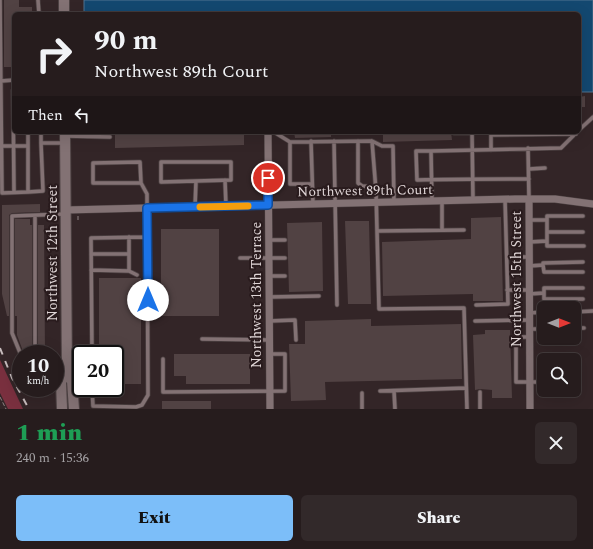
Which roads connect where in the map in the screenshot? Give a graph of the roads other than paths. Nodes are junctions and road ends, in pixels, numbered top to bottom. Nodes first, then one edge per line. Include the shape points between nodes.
1 (0, 0) edge
2 (38, 0) edge
3 (64, 0) edge
4 (39, 12) edge
5 (64, 12) edge
6 (12, 80) edge
7 (1, 81) junction
8 (593, 117) edge
9 (581, 128) edge
10 (14, 134) edge
11 (28, 134) edge
12 (41, 134) edge
13 (268, 134) edge
14 (277, 134) edge
15 (472, 134) edge
16 (520, 134) edge
17 (575, 134) edge
18 (65, 137) edge
19 (110, 137) dead end
20 (311, 141) junction
21 (334, 141) junction
22 (358, 141) junction
23 (372, 141) junction
24 (290, 142) junction
25 (41, 143) junction
26 (2, 146) junction
27 (14, 146) junction
28 (28, 146) junction
29 (528, 148) junction
30 (491, 150) junction
31 (431, 151) junction
32 (472, 151) junction
33 (545, 168) dead end
34 (529, 169) junction
35 (472, 179) junction
36 (529, 179) junction
37 (225, 180) junction
38 (431, 180) junction
39 (196, 181) junction
40 (141, 184) junction
41 (312, 184) junction
42 (375, 187) junction
43 (14, 192) junction
44 (28, 192) junction
45 (505, 199) junction
46 (529, 199) junction
47 (473, 200) junction
48 (432, 201) junction
49 (442, 201) junction
50 (376, 202) junction
51 (394, 202) junction
52 (313, 204) junction
53 (335, 204) junction
54 (593, 204) edge
55 (268, 205) junction
56 (226, 206) junction
57 (195, 207) junction
58 (147, 208) junction
59 (66, 212) junction
60 (35, 216) junction
61 (583, 216) dead end
62 (529, 220) junction
63 (547, 220) junction
64 (442, 230) junction
65 (464, 230) dead end
66 (377, 231) junction
67 (547, 232) junction
68 (583, 232) dead end
69 (129, 237) junction
70 (147, 237) junction
71 (269, 240) junction
72 (285, 240) dead end
73 (547, 241) junction
74 (529, 242) junction
75 (584, 246) dead end
76 (91, 254) junction
77 (129, 254) junction
78 (507, 257) junction
79 (529, 257) junction
80 (240, 258) dead end
81 (269, 258) junction
82 (285, 258) dead end
83 (583, 262) dead end
84 (543, 265) junction
85 (529, 266) junction
86 (91, 270) junction
87 (129, 271) junction
88 (582, 272) dead end
89 (137, 275) dead end
90 (269, 276) junction
91 (285, 276) dead end
92 (583, 288) dead end
93 (508, 290) junction
94 (529, 292) junction
95 (544, 293) junction
96 (319, 296) dead end
97 (269, 297) junction
98 (583, 298) dead end
99 (476, 304) dead end
100 (337, 306) dead end
101 (593, 311) edge
102 (581, 312) edge
103 (537, 314) edge
104 (529, 316) junction
105 (269, 321) junction
106 (475, 321) dead end
107 (537, 328) edge
108 (529, 329) junction
109 (530, 337) junction
110 (202, 339) dead end
111 (269, 340) junction
112 (296, 340) dead end
113 (17, 345) edge
114 (35, 345) edge
115 (92, 345) edge
116 (269, 354) junction
117 (163, 359) dead end
118 (67, 374) junction
119 (72, 374) edge
120 (537, 382) edge
121 (530, 383) junction
122 (466, 388) junction
123 (270, 391) junction
124 (380, 391) dead end
125 (394, 391) junction
126 (480, 392) dead end
127 (362, 393) dead end
128 (92, 397) edge
129 (142, 407) edge
130 (93, 408) edge
131 (62, 409) edge
132 (74, 409) edge
133 (270, 409) edge
134 (362, 409) edge
135 (395, 409) edge
136 (467, 409) edge
137 (480, 409) edge
138 (530, 409) edge

1 - 7 lane
2 - 4 lane
3 - 5 main road
6 - 7 lane
7 - 26 lane
8 - 9 lane
10 - 27 lane
11 - 28 lane
12 - 25 lane
13 - 55 street, Northwest 13th Terrace
14 - 24 lane
15 - 32 lane
16 - 30 lane via 491,135
17 - 29 lane via 561,148
18 - 19 lane
18 - 25 lane
18 - 59 main road, Northwest 12th Street
20 - 21 lane
20 - 24 lane
20 - 41 lane
21 - 22 lane
21 - 53 lane
22 - 23 lane
22 - 42 lane via 358,183 362,186
23 - 42 lane
23 - 51 lane via 382,146 393,146
24 - 41 lane via 290,184
25 - 44 lane via 42,192
26 - 27 lane
26 - 43 lane via 2,193
27 - 28 lane
27 - 43 lane
28 - 44 lane
29 - 30 lane
29 - 34 lane, Northwest 15th Street
30 - 32 lane
31 - 32 lane
31 - 38 lane
31 - 38 lane via 416,152 417,180
32 - 35 lane
33 - 34 lane
34 - 36 lane, Northwest 15th Street
35 - 36 lane
35 - 38 lane
35 - 47 lane
36 - 46 lane, Northwest 15th Street
37 - 39 lane
37 - 39 lane via 231,180 231,162 161,162 161,182
37 - 56 lane
38 - 48 lane
39 - 57 lane
40 - 40 lane via 140,162 93,163 93,184
40 - 58 lane via 146,194
41 - 52 lane
42 - 50 lane
43 - 44 lane
45 - 46 street, Northwest 89th Court
45 - 47 street, Northwest 89th Court
45 - 78 lane
46 - 54 street, Northwest 89th Court via 555,199
46 - 62 street, Northwest 15th Street
47 - 49 street, Northwest 89th Court
48 - 49 street, Northwest 89th Court
48 - 51 street, Northwest 89th Court
49 - 64 lane
50 - 51 street, Northwest 89th Court
50 - 53 street, Northwest 89th Court
50 - 66 lane
52 - 53 street, Northwest 89th Court
52 - 55 street, Northwest 89th Court
53 - 100 lane
55 - 56 street, Northwest 89th Court
55 - 71 street, Northwest 13th Terrace
56 - 57 street, Northwest 89th Court
57 - 58 street, Northwest 89th Court
58 - 59 street, Northwest 89th Court
58 - 70 lane
59 - 60 lane
59 - 118 main road, Northwest 12th Street
60 - 113 lane via 12,216 12,333
60 - 114 lane
61 - 63 lane via 547,216
62 - 63 lane
62 - 74 street, Northwest 15th Street
63 - 67 lane
64 - 65 lane
64 - 66 lane
66 - 122 lane via 379,309 464,308
67 - 68 lane
67 - 73 lane
69 - 70 lane
69 - 76 lane via 91,238
69 - 77 lane
70 - 129 lane via 148,395
71 - 72 lane
71 - 81 street, Northwest 13th Terrace
73 - 74 lane
73 - 75 lane via 547,246
74 - 79 street, Northwest 15th Street
76 - 77 lane
76 - 86 lane
77 - 87 lane
78 - 79 lane
78 - 93 lane
79 - 85 street, Northwest 15th Street
80 - 81 lane
81 - 82 lane
81 - 90 street, Northwest 13th Terrace
83 - 84 lane
84 - 85 lane
84 - 88 lane via 544,272
85 - 94 street, Northwest 15th Street
86 - 87 lane
86 - 115 lane
87 - 89 lane
90 - 91 lane
90 - 97 street, Northwest 13th Terrace
92 - 95 lane via 544,288
93 - 94 lane
93 - 99 lane via 508,304
94 - 95 lane
94 - 104 street, Northwest 15th Street
95 - 98 lane via 544,298
96 - 97 lane
97 - 105 street, Northwest 13th Terrace
101 - 102 lane
103 - 104 lane
104 - 106 lane
104 - 108 street, Northwest 15th Street
105 - 111 street, Northwest 13th Terrace
105 - 112 lane via 295,320
107 - 108 lane
108 - 109 street, Northwest 15th Street
109 - 121 street, Northwest 15th Street
109 - 121 lane via 516,337 516,382
110 - 111 lane
111 - 116 street, Northwest 13th Terrace
116 - 123 street, Northwest 13th Terrace
116 - 123 lane via 285,354 285,391
117 - 123 lane via 163,392
118 - 119 lane
118 - 131 main road, Northwest 12th Street via 61,381
118 - 132 main road, Northwest 12th Street via 72,381
120 - 121 lane
121 - 138 street, Northwest 15th Street
122 - 125 lane
122 - 136 lane
123 - 133 street, Northwest 13th Terrace
124 - 125 lane
125 - 135 lane
126 - 137 lane
127 - 134 lane
128 - 130 lane
129 - 130 lane

